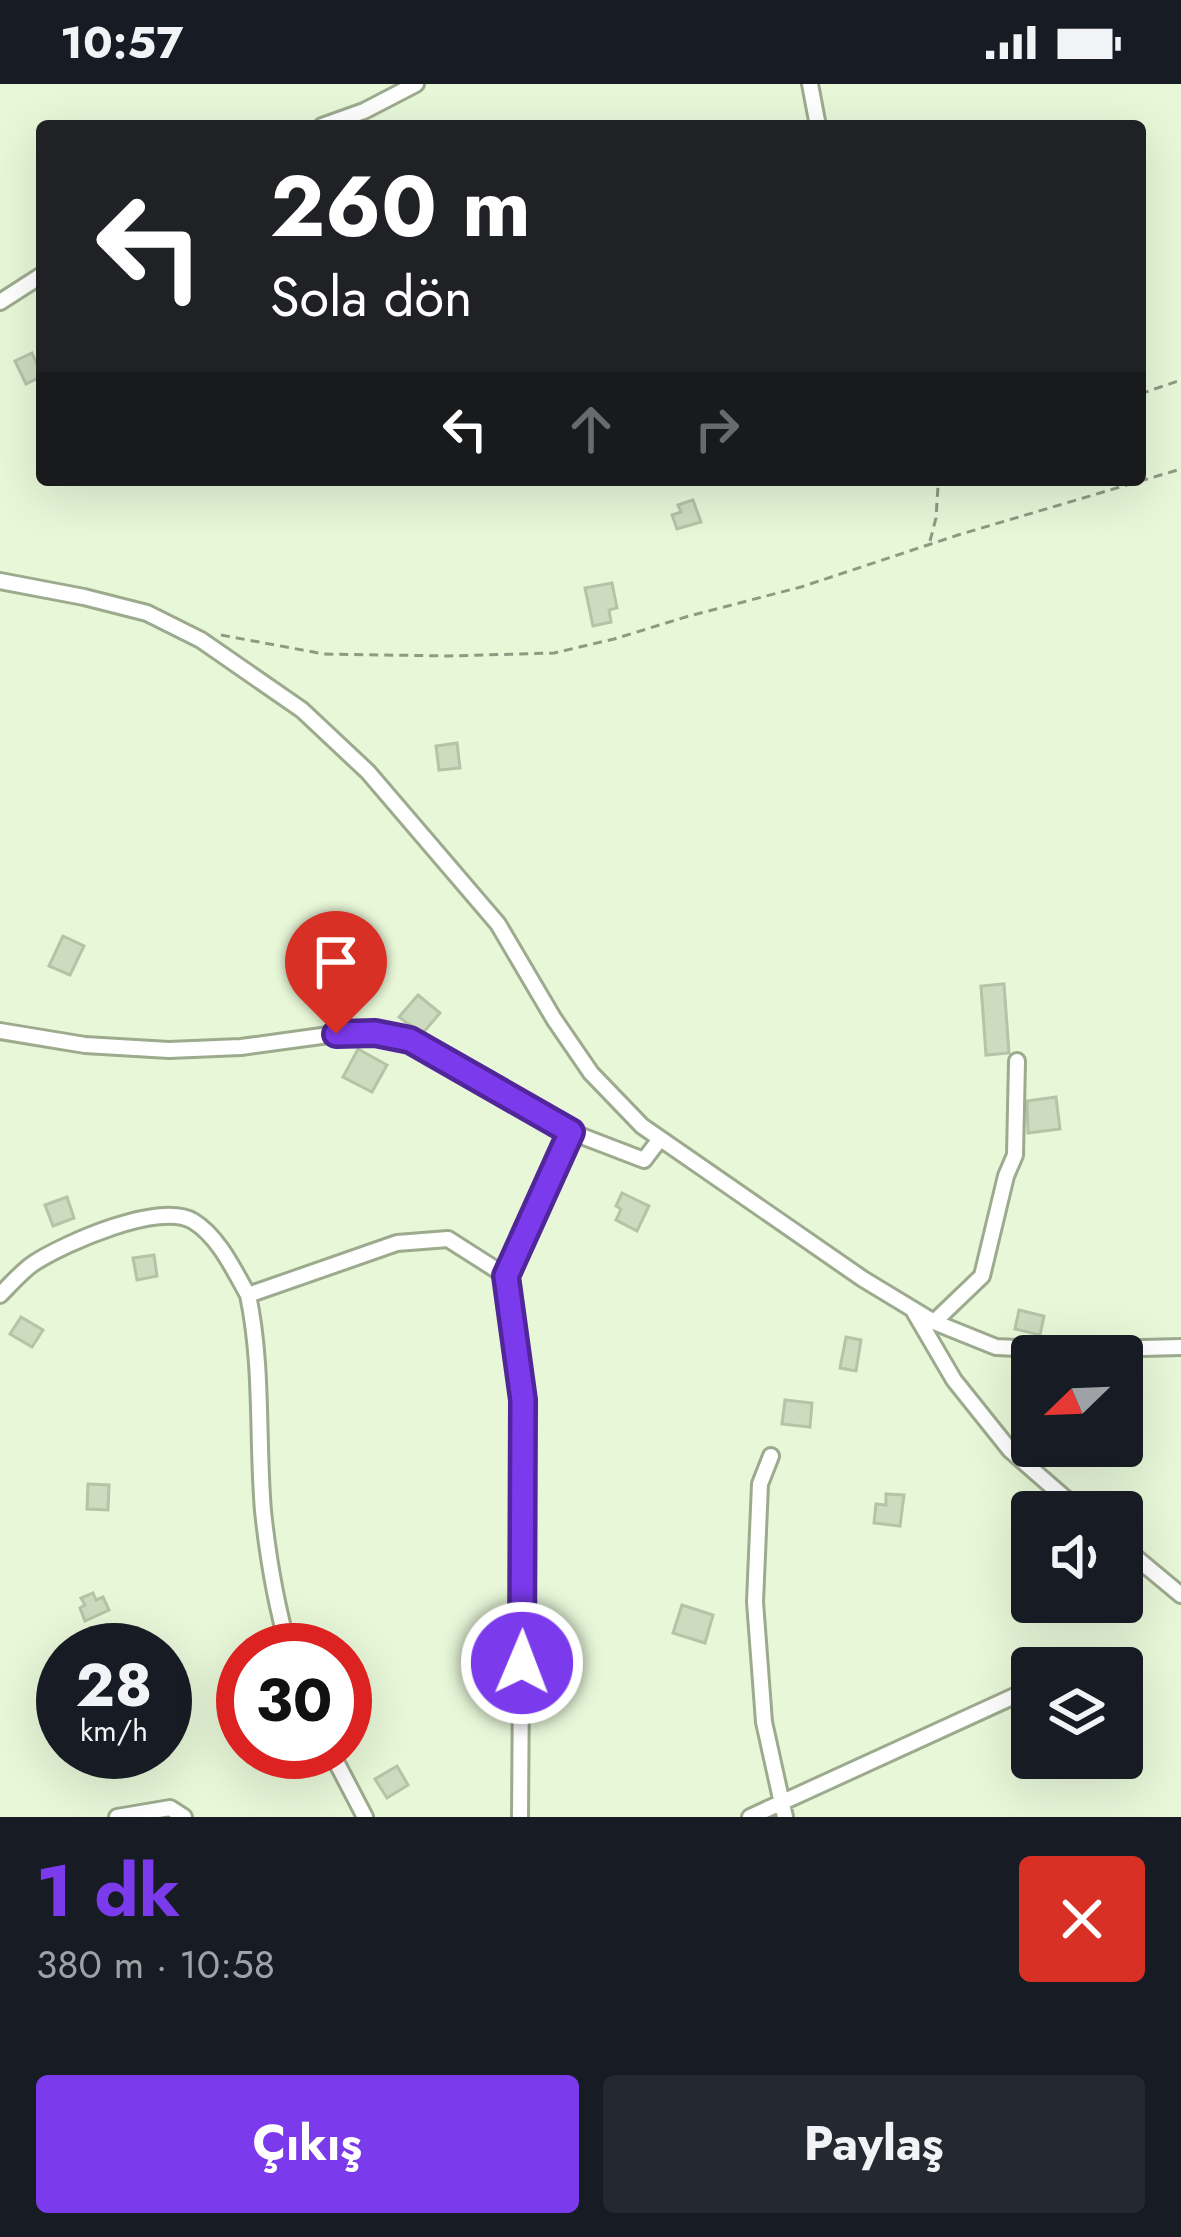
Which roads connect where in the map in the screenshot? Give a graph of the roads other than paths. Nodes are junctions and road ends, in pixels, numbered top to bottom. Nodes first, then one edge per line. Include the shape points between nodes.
1 (416, 84) edge
2 (810, 84) edge
3 (339, 120) edge
4 (817, 120) edge
5 (36, 279) edge
6 (0, 302) edge
7 (0, 581) edge
8 (0, 1031) edge
9 (1017, 1061) dead end
10 (571, 1132) junction
11 (660, 1138) junction
12 (506, 1276) junction
13 (0, 1295) edge
14 (248, 1295) junction
15 (911, 1308) junction
16 (934, 1322) junction
17 (1181, 1347) edge
18 (771, 1456) dead end
19 (1057, 1491) edge
20 (1143, 1563) edge
21 (1181, 1595) edge
22 (281, 1623) edge
23 (1011, 1698) edge
24 (345, 1779) edge
25 (783, 1810) edge
26 (117, 1817) edge
27 (184, 1817) edge
28 (365, 1817) edge
29 (520, 1817) edge
30 (750, 1817) edge

1 - 3 street
2 - 4 street
5 - 6 street
7 - 11 street via 147,613 302,710 368,772 498,924 591,1073
8 - 10 street via 169,1050 375,1033 410,1040
9 - 16 street via 1015,1155 982,1276
10 - 11 street via 644,1160
10 - 12 street
11 - 15 street
12 - 14 street via 448,1239 397,1243
12 - 29 street via 523,1400
13 - 14 street via 32,1264 89,1235 157,1215 188,1217 209,1233
14 - 22 street via 263,1510
15 - 16 street
15 - 19 street via 953,1380 1010,1450
16 - 17 street via 996,1347
18 - 25 street via 760,1484 755,1602 764,1722
20 - 21 street
23 - 25 street
24 - 28 street
25 - 30 street
26 - 27 street via 170,1808

